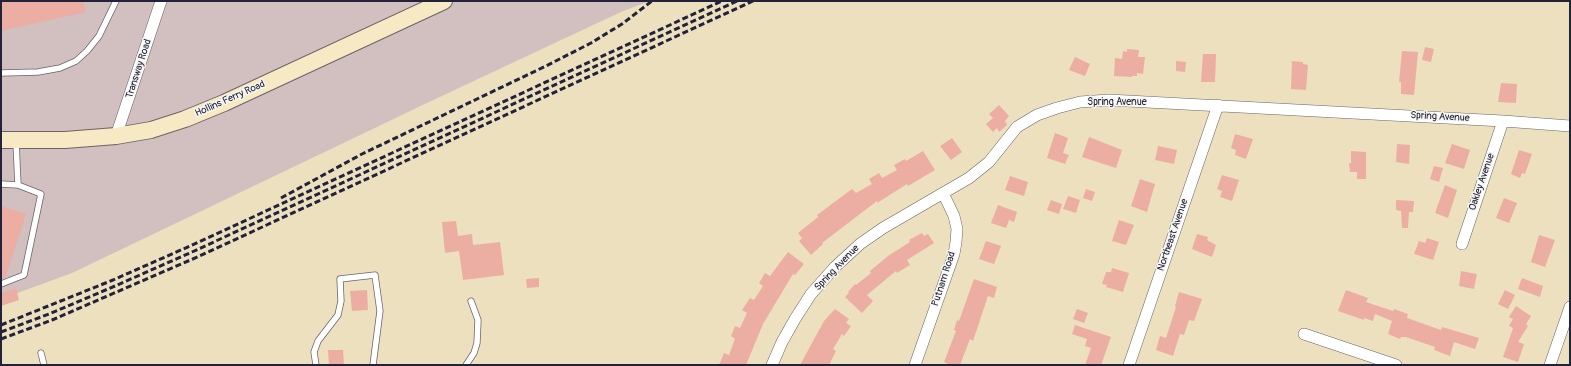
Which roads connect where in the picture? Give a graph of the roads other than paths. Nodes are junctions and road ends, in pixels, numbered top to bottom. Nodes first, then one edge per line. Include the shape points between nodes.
1 (116, 1) edge
2 (161, 1) edge
3 (443, 1) edge
4 (1, 73) edge
5 (1218, 105) junction
6 (1503, 121) junction
7 (1570, 126) edge
8 (116, 136) junction
9 (9, 140) edge
10 (1, 184) edge
11 (18, 185) junction
12 (942, 194) junction
13 (1462, 244) dead end
14 (1, 284) edge
15 (471, 301) dead end
16 (1570, 307) edge
17 (1304, 334) dead end
18 (42, 353) dead end
19 (44, 365) edge
20 (316, 365) edge
21 (372, 365) edge
22 (466, 365) edge
23 (772, 365) edge
24 (915, 365) edge
25 (1129, 365) edge
26 (1396, 365) edge
27 (1550, 365) edge

1 - 4 lane via 99,36 76,61 60,68 38,72
2 - 8 street, Transway Road
3 - 8 street, Hollins Ferry Road via 224,103 151,130
5 - 6 street, Spring Avenue
5 - 12 street, Spring Avenue via 1109,100 1080,102 1057,108 1037,115 1017,127 989,162
5 - 25 street, Northeast Avenue
6 - 7 street, Spring Avenue
6 - 13 street, Oakley Avenue
8 - 9 street, Hollins Ferry Road via 65,140
9 - 11 lane
10 - 11 lane
11 - 14 lane via 40,194 24,275
12 - 23 street, Spring Avenue via 883,228 860,244 835,267 811,294 782,342
12 - 24 street, Putnam Road via 954,216 956,242
15 - 22 lane via 478,320 477,343 474,354
16 - 27 street
17 - 26 street
18 - 19 lane
20 - 21 lane via 314,352 318,341 338,315 341,301 340,279 375,275 380,311

